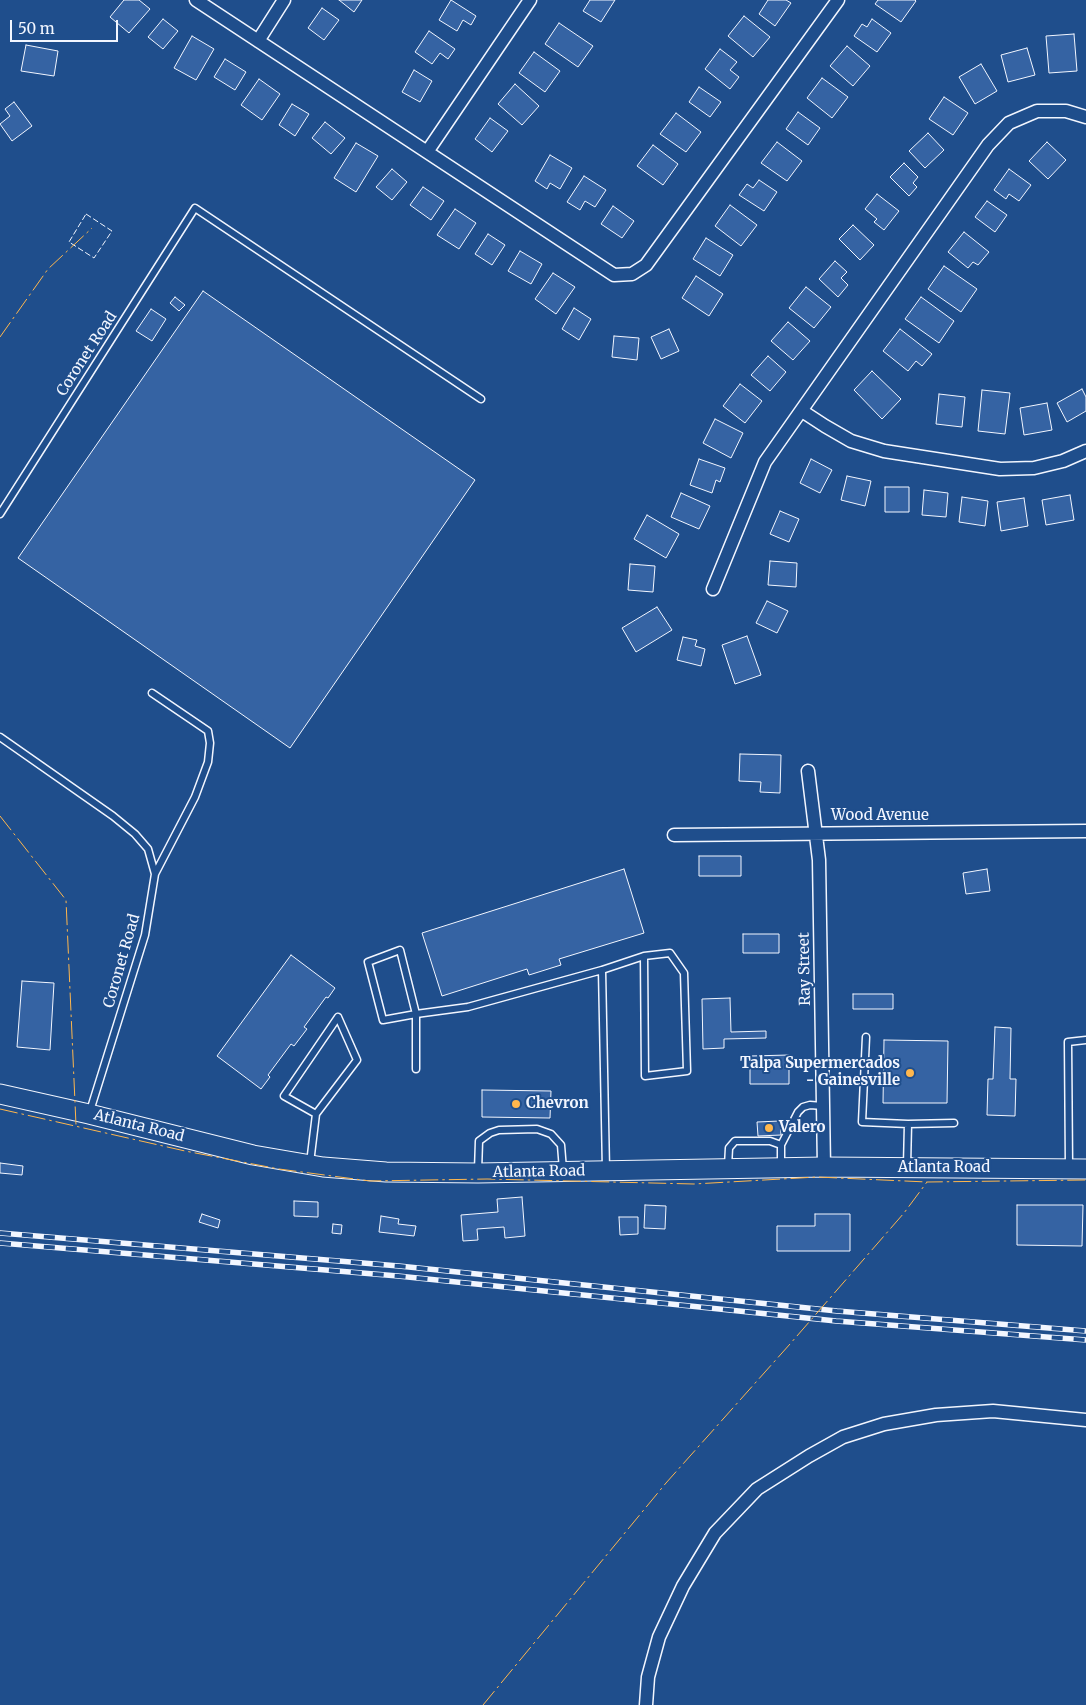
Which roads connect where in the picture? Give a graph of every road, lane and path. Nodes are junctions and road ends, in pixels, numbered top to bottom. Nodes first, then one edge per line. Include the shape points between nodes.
1 (196, 0) edge
2 (284, 0) edge
3 (530, 0) edge
4 (838, 0) edge
5 (258, 40) junction
6 (1086, 117) edge
7 (427, 152) junction
8 (482, 399) dead end
9 (802, 411) junction
10 (1086, 451) edge
11 (0, 514) edge
12 (713, 589) dead end
13 (152, 693) dead end
14 (0, 737) edge
15 (808, 771) dead end
16 (1086, 831) edge
17 (816, 833) junction
18 (674, 835) dead end
19 (155, 874) junction
20 (644, 956) junction
21 (602, 970) junction
22 (416, 1014) junction
23 (866, 1037) dead end
24 (1086, 1040) edge
25 (416, 1069) dead end
26 (0, 1094) edge
27 (824, 1106) junction
28 (89, 1114) junction
29 (316, 1114) junction
30 (908, 1124) junction
31 (954, 1124) dead end
32 (781, 1145) junction
33 (310, 1164) junction
34 (824, 1167) junction
35 (908, 1167) junction
36 (781, 1168) junction
37 (728, 1169) junction
38 (1077, 1169) edge
39 (606, 1171) junction
40 (564, 1172) junction
41 (478, 1173) junction
42 (1086, 1420) edge
43 (646, 1705) edge

1 - 5 street
2 - 5 street
3 - 7 street
4 - 7 street via 646,265 632,274 614,275
5 - 7 street
6 - 9 street via 1066,111 1037,111 1009,123 988,145
8 - 11 lane, Coronet Road via 195,208
9 - 10 street via 851,441 884,451 1000,469 1034,468 1064,461
9 - 12 street via 765,462
13 - 19 lane via 208,731 210,743 208,762 194,797
14 - 19 lane, Coronet Road via 135,834 148,849
15 - 17 street, Ray Street
16 - 17 street, Wood Avenue
17 - 18 street, Wood Avenue
17 - 27 street, Ray Street
19 - 28 lane, Coronet Road via 145,936
20 - 20 lane via 670,953 684,973 687,1071 646,1076
20 - 21 lane
21 - 22 lane via 468,1007
21 - 39 lane
22 - 22 lane via 383,1020 368,962 400,950
22 - 25 lane
23 - 30 lane via 862,1122
24 - 38 lane via 1068,1042
26 - 28 main road, Atlanta Road
27 - 32 lane via 803,1107
27 - 34 street, Ray Street
28 - 33 main road, Atlanta Road via 253,1155
29 - 29 lane via 284,1096 338,1017 357,1060
29 - 33 lane
30 - 31 lane
30 - 35 lane
32 - 36 lane
32 - 37 lane via 770,1140 735,1141 729,1148
33 - 41 main road, Atlanta Road via 386,1172
34 - 35 main road, Atlanta Road
34 - 36 main road, Atlanta Road
35 - 38 main road, Atlanta Road
36 - 37 main road, Atlanta Road
37 - 39 main road, Atlanta Road
39 - 40 main road, Atlanta Road
40 - 41 main road, Atlanta Road
40 - 41 lane via 562,1145 551,1134 538,1129 499,1130 479,1140
42 - 43 street via 993,1411 936,1415 884,1424 844,1437 757,1489 715,1533 682,1586 659,1637 648,1677

